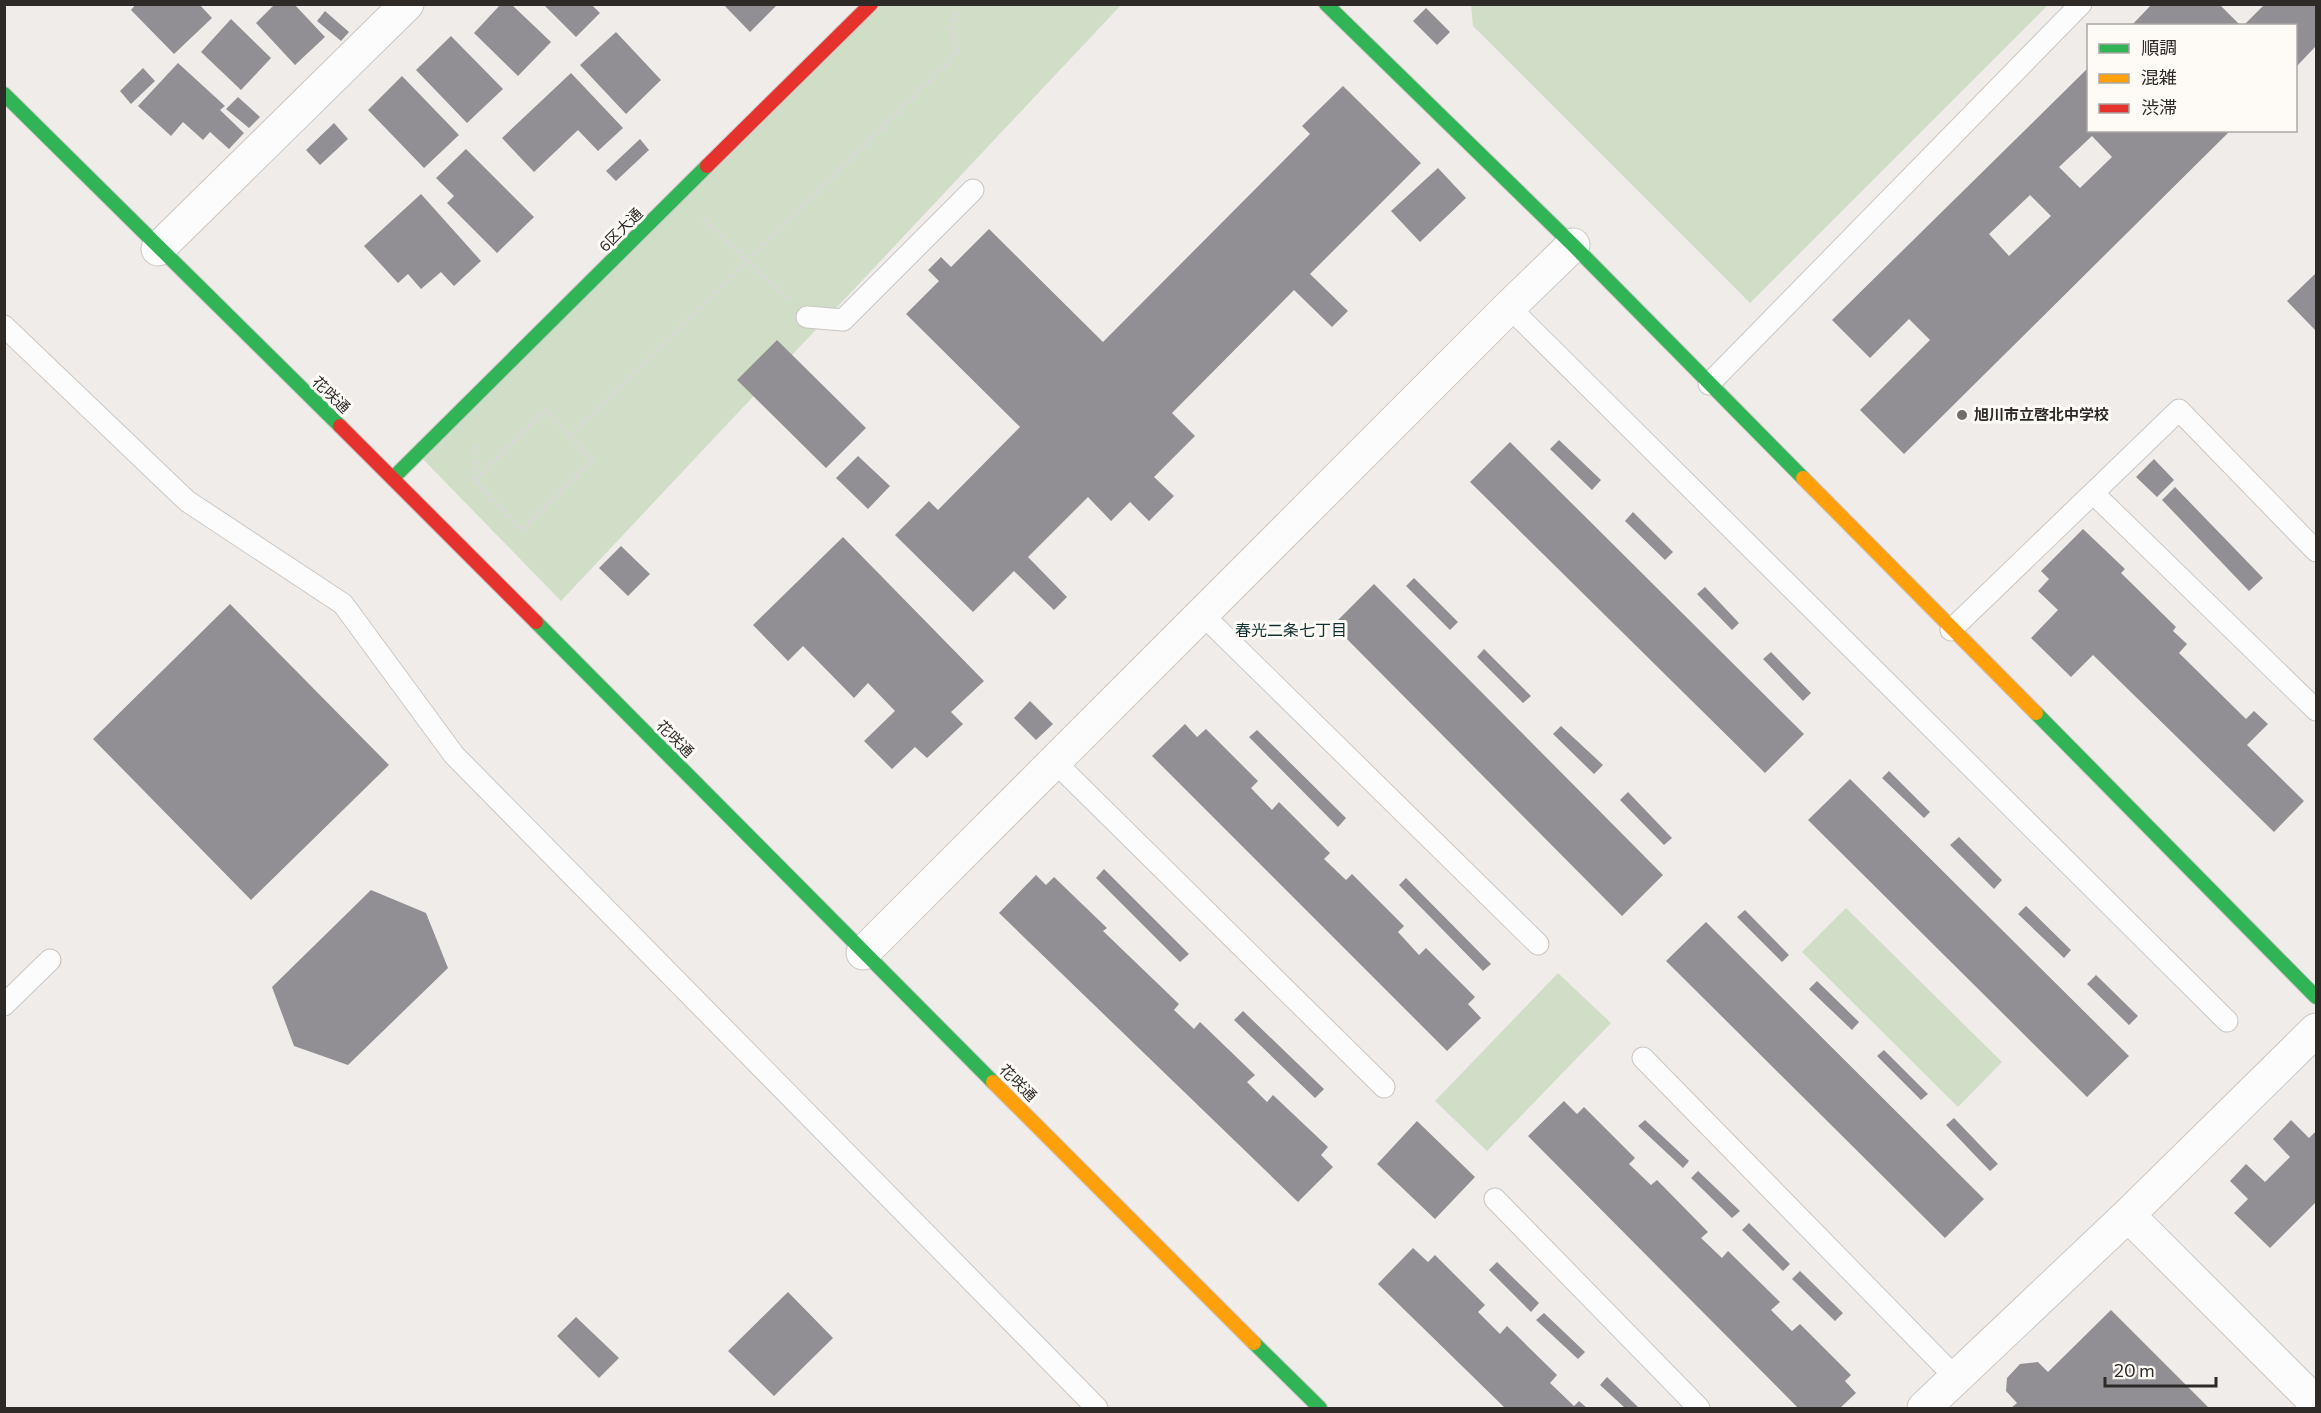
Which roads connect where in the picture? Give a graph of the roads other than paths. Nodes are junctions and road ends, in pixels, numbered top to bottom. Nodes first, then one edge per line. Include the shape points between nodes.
1 (407, 4) edge
2 (872, 4) edge
3 (1326, 4) edge
4 (2081, 4) edge
5 (4, 94) edge
6 (973, 190) dead end
7 (1573, 245) junction
8 (158, 249) junction
9 (1509, 307) junction
10 (807, 317) road end
11 (4, 326) edge
12 (1709, 384) junction
13 (393, 478) junction
14 (2093, 493) junction
15 (2316, 551) edge
16 (1202, 614) junction
17 (1951, 630) junction
18 (2316, 710) edge
19 (1055, 762) junction
20 (1538, 944) dead end
21 (863, 953) junction
22 (50, 960) dead end
23 (2316, 997) edge
24 (4, 1005) edge
25 (2227, 1021) dead end
26 (2316, 1030) edge
27 (1643, 1058) dead end
28 (1384, 1087) dead end
29 (1495, 1199) dead end
30 (2128, 1215) junction
31 (1956, 1378) junction
32 (2316, 1403) edge
33 (1097, 1408) edge
34 (1320, 1408) edge
35 (1699, 1408) edge
36 (1924, 1408) edge

1 - 8 street
2 - 13 street, 6区大通
3 - 7 street
4 - 12 lane
5 - 8 street, 花咲通
6 - 10 lane via 843,320
7 - 9 street
7 - 12 street
8 - 13 street, 花咲通
9 - 16 street
9 - 25 lane
11 - 33 lane via 187,501 343,604 454,755
12 - 17 street
13 - 21 street, 花咲通
14 - 15 lane via 2179,410
14 - 17 lane
14 - 18 lane
16 - 19 street
16 - 20 lane
17 - 23 street
19 - 21 street
19 - 28 lane
21 - 34 street, 花咲通
22 - 24 lane
26 - 30 street
27 - 31 lane
29 - 35 lane
30 - 31 street
30 - 32 street
31 - 36 street

